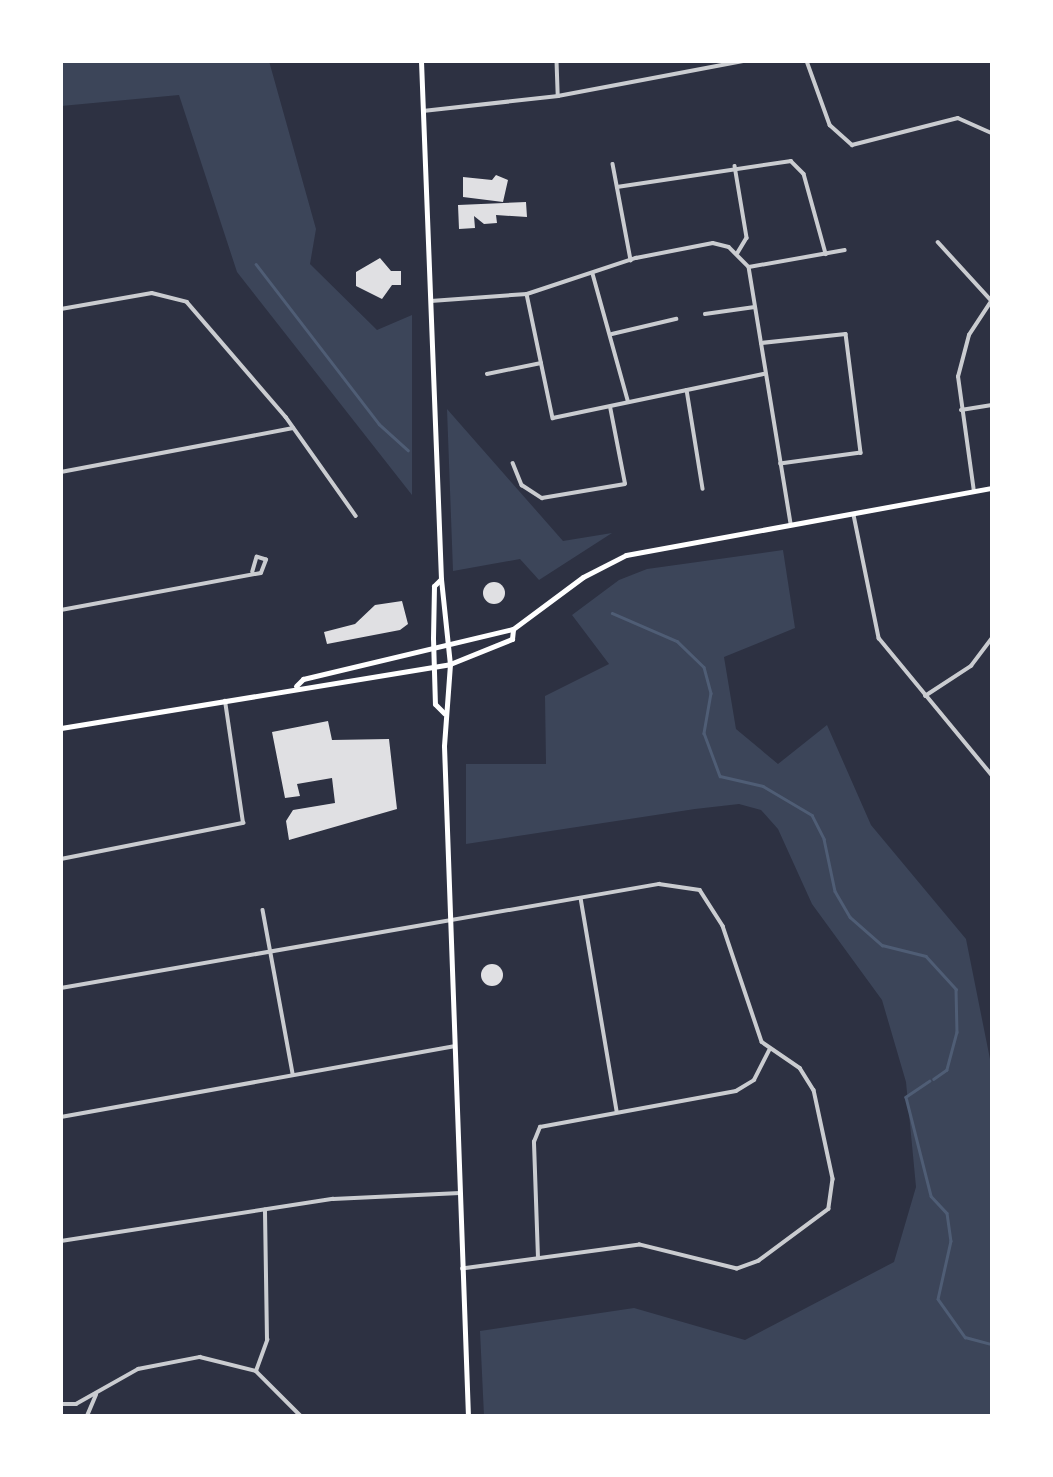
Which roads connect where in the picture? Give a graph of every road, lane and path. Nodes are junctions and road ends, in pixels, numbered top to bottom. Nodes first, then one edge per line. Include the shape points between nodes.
1 (421, 61) edge
2 (556, 61) edge
3 (743, 61) edge
4 (807, 61) edge
5 (558, 96) junction
6 (423, 111) junction
7 (992, 133) edge
8 (613, 164) dead end
9 (735, 166) junction
10 (617, 187) junction
11 (938, 242) dead end
12 (845, 250) dead end
13 (738, 253) junction
14 (826, 254) junction
15 (631, 260) junction
16 (748, 267) junction
17 (593, 273) junction
18 (527, 294) junction
19 (991, 300) edge
20 (429, 301) junction
21 (755, 307) junction
22 (61, 309) edge
23 (705, 314) dead end
24 (676, 319) dead end
25 (612, 334) junction
26 (761, 344) junction
27 (541, 363) junction
28 (487, 374) dead end
29 (764, 374) junction
30 (687, 390) junction
31 (628, 400) junction
32 (992, 405) edge
33 (610, 407) junction
34 (961, 410) junction
35 (293, 428) junction
36 (513, 463) dead end
37 (781, 464) junction
38 (61, 472) edge
39 (992, 488) edge
40 (703, 489) dead end
41 (974, 492) junction
42 (853, 512) junction
43 (356, 516) dead end
44 (791, 523) junction
45 (253, 571) junction
46 (440, 579) junction
47 (61, 610) edge
48 (513, 629) junction
49 (992, 638) edge
50 (449, 647) junction
51 (434, 650) junction
52 (450, 664) junction
53 (435, 667) junction
54 (296, 686) junction
55 (925, 696) junction
56 (224, 699) junction
57 (444, 713) junction
58 (61, 727) edge
59 (992, 775) edge
60 (61, 859) edge
61 (581, 898) junction
62 (262, 910) dead end
63 (451, 917) junction
64 (270, 950) junction
65 (61, 988) edge
66 (454, 1046) junction
67 (769, 1050) junction
68 (293, 1074) junction
69 (617, 1111) junction
70 (61, 1117) edge
71 (460, 1193) junction
72 (265, 1210) junction
73 (61, 1241) edge
74 (538, 1258) junction
75 (463, 1269) junction
76 (256, 1371) junction
77 (97, 1394) junction
78 (61, 1404) edge
79 (87, 1416) edge
80 (301, 1416) edge
81 (468, 1416) edge

1 - 6 main road
2 - 5 street
3 - 5 street
4 - 7 street via 830,125 852,145 958,118
5 - 6 street
6 - 20 main road
8 - 10 street
9 - 10 street
9 - 13 street via 747,238
9 - 14 street via 778,159 799,167
10 - 15 street
11 - 19 street
12 - 14 street
13 - 15 street via 713,243
13 - 16 street
14 - 16 street
15 - 17 street
16 - 21 street
17 - 18 street
17 - 25 street
18 - 20 street
18 - 27 street
19 - 34 street via 960,361
20 - 46 main road
21 - 23 street
21 - 26 street
22 - 35 street via 152,293 187,302
24 - 25 street
25 - 31 street
26 - 29 street
26 - 37 street via 846,334 861,453
27 - 28 street
27 - 33 street via 553,418
29 - 30 street
29 - 37 street
30 - 31 street
30 - 40 street
31 - 33 street
32 - 34 street
33 - 36 street via 625,484 541,498 523,486
34 - 41 street
35 - 38 street
35 - 43 street
37 - 44 street
39 - 41 main road
41 - 42 main road
42 - 44 main road
42 - 55 street via 879,638
44 - 48 main road via 626,555 583,578
45 - 45 street via 266,571 267,560 257,557
45 - 47 street
46 - 50 main road
46 - 51 main road via 434,586
48 - 50 main road
48 - 52 main road via 512,639
49 - 55 street via 971,666
50 - 51 main road
50 - 52 main road
51 - 53 main road
51 - 54 main road via 303,679
52 - 53 main road
52 - 57 main road via 450,704
53 - 54 main road
53 - 57 main road via 435,705
54 - 56 main road
55 - 59 street
56 - 58 main road
56 - 60 street via 243,823
57 - 63 main road
61 - 63 street
61 - 67 street via 659,884 700,890 723,926 752,1021
61 - 69 street
62 - 64 street
63 - 64 street
63 - 66 main road
64 - 65 street
64 - 68 street
66 - 68 street
66 - 71 main road
67 - 69 street via 754,1080 736,1091
67 - 74 street via 800,1068 814,1090 833,1179 829,1209 760,1261 737,1269 656,1246
68 - 70 street
69 - 74 street via 546,1124 536,1133
71 - 72 street via 332,1199
71 - 75 main road
72 - 73 street
72 - 76 street via 267,1340
74 - 75 street
75 - 81 main road
76 - 77 street via 200,1357 138,1369
76 - 80 street
77 - 78 street
77 - 79 street

